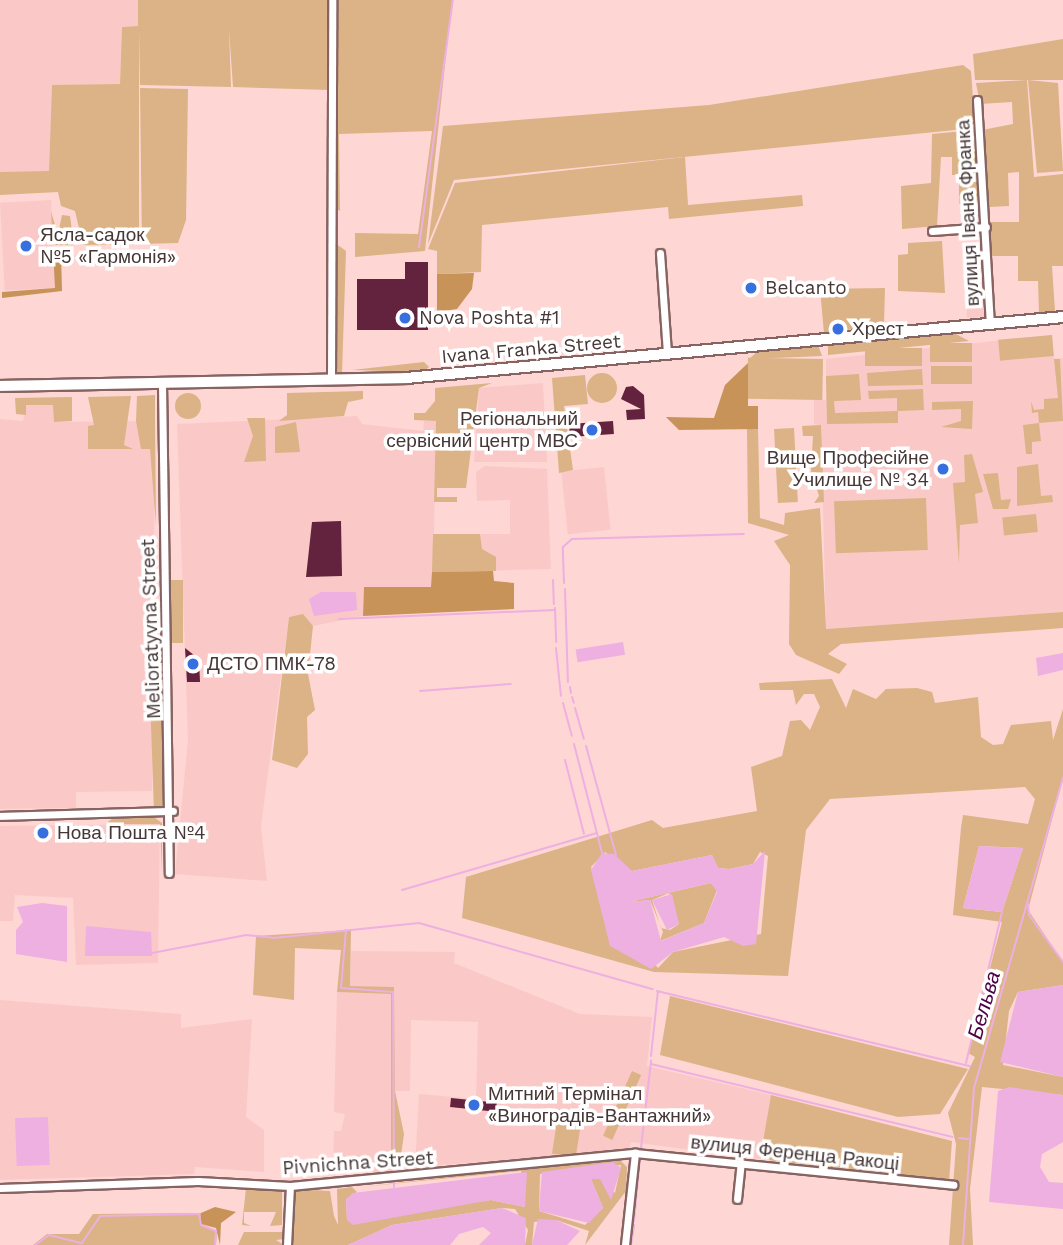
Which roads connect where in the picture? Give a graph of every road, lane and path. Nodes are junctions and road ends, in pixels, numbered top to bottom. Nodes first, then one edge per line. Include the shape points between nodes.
1 (332, 0) edge
2 (977, 100) dead end
3 (986, 226) junction
4 (932, 231) dead end
5 (660, 253) dead end
6 (1063, 317) edge
7 (990, 324) junction
8 (667, 354) junction
9 (331, 380) junction
10 (162, 383) junction
11 (0, 386) edge
12 (173, 811) junction
13 (155, 812) junction
14 (0, 816) edge
15 (172, 829) junction
16 (169, 873) dead end
17 (635, 1153) junction
18 (741, 1163) junction
19 (953, 1185) dead end
20 (290, 1186) junction
21 (0, 1188) edge
22 (737, 1199) dead end
23 (287, 1245) edge
24 (625, 1245) edge

1 - 9 street
2 - 3 street, вулиця Івана Франка
3 - 4 street
3 - 7 street, вулиця Івана Франка
5 - 8 street
6 - 7 main road, Ivana Franka Street
7 - 8 main road, Ivana Franka Street
8 - 9 main road, Ivana Franka Street
9 - 10 main road, Ivana Franka Street
10 - 11 main road, Ivana Franka Street
10 - 12 street, Melioratyvna Street
12 - 13 street
12 - 15 street, Melioratyvna Street
13 - 14 street
13 - 15 street
15 - 16 street, Melioratyvna Street
17 - 18 street, вулиця Ференца Ракоці
17 - 20 street, Pivnichna Street
17 - 24 street
18 - 19 street, вулиця Ференца Ракоці
18 - 22 street
20 - 21 street, Pivnichna Street via 198,1181
20 - 23 street

